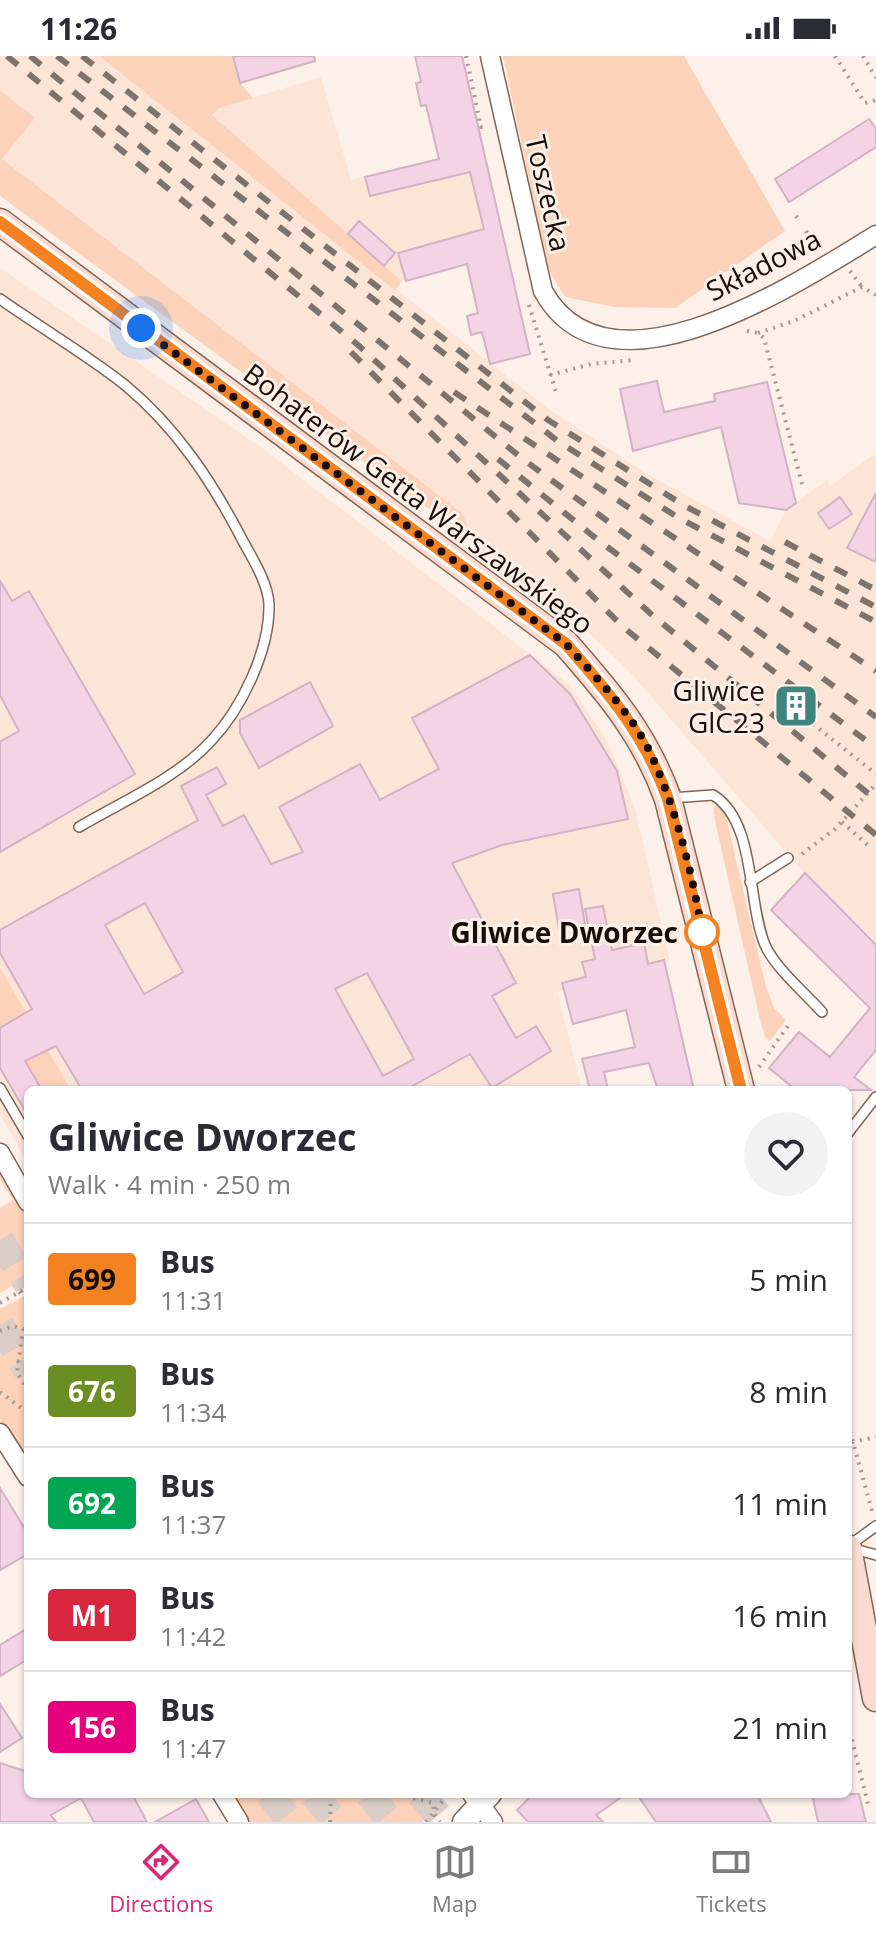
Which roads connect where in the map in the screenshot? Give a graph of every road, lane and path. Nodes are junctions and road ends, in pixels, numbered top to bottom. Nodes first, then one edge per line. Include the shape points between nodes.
1 (490, 56) edge
2 (835, 56) edge
3 (863, 56) edge
4 (876, 78) edge
5 (876, 100) edge
6 (0, 222) edge
7 (876, 235) edge
8 (849, 269) dead end
9 (862, 287) junction
10 (876, 295) edge
11 (0, 299) edge
12 (577, 329) joint
13 (758, 333) junction
14 (735, 335) dead end
15 (639, 359) dead end
16 (550, 375) dead end
17 (802, 484) dead end
18 (813, 724) dead end
19 (876, 774) edge
20 (876, 784) edge
21 (668, 799) junction
22 (842, 822) junction
23 (79, 827) dead end
24 (871, 848) dead end
25 (788, 858) joint
26 (750, 882) junction
27 (822, 1012) dead end
28 (790, 1023) dead end
29 (748, 1081) edge
30 (0, 1088) edge
31 (876, 1097) edge
32 (852, 1128) edge
33 (24, 1129) edge
34 (0, 1153) edge
35 (23, 1181) edge
36 (24, 1289) edge
37 (19, 1292) junction
38 (24, 1297) edge
39 (0, 1303) edge
40 (0, 1331) edge
41 (17, 1361) junction
42 (24, 1364) edge
43 (24, 1384) edge
44 (0, 1392) edge
45 (24, 1410) edge
46 (0, 1433) edge
47 (876, 1437) edge
48 (852, 1442) joint
49 (24, 1471) edge
50 (875, 1522) edge
51 (852, 1543) edge
52 (852, 1548) edge
53 (876, 1555) edge
54 (852, 1569) edge
55 (876, 1698) edge
56 (852, 1740) edge
57 (224, 1798) edge
58 (331, 1798) edge
59 (414, 1798) edge
60 (445, 1798) edge
61 (484, 1804) edge
62 (868, 1804) dead end
63 (434, 1814) junction
64 (239, 1822) edge
65 (330, 1822) edge
66 (426, 1822) edge
67 (440, 1822) edge
68 (464, 1822) edge

1 - 12 street, Toszecka via 543,291 554,311
2 - 5 path via 865,103
3 - 4 path
6 - 21 main road, Bohaterów Getta Warszawskiego via 566,644 616,700 654,759
7 - 12 street, Składowa via 772,297 715,321 633,340 609,340
8 - 9 path
9 - 10 path
9 - 13 path
11 - 23 lane via 124,384 158,416 213,483 269,601 268,628 254,671 211,741 176,770
13 - 14 path
13 - 17 path via 775,374
15 - 16 path
18 - 19 path
20 - 22 path
21 - 26 lane via 703,794 721,800 738,825
21 - 29 main road, Bohaterów Getta Warszawskiego
22 - 24 path
22 - 25 path via 807,853
25 - 26 lane
26 - 27 lane via 766,948
28 - 29 path
30 - 33 lane
31 - 32 lane
34 - 35 street
36 - 37 path
37 - 38 path
37 - 39 path
40 - 41 path via 23,1329
41 - 42 path
41 - 43 path
44 - 45 path
46 - 49 street
47 - 48 path
48 - 50 path
50 - 51 lane
52 - 53 lane
54 - 55 main road
56 - 62 path
57 - 64 street
58 - 65 path
59 - 63 path via 433,1803
60 - 63 path
61 - 68 street
63 - 66 path
63 - 67 path

